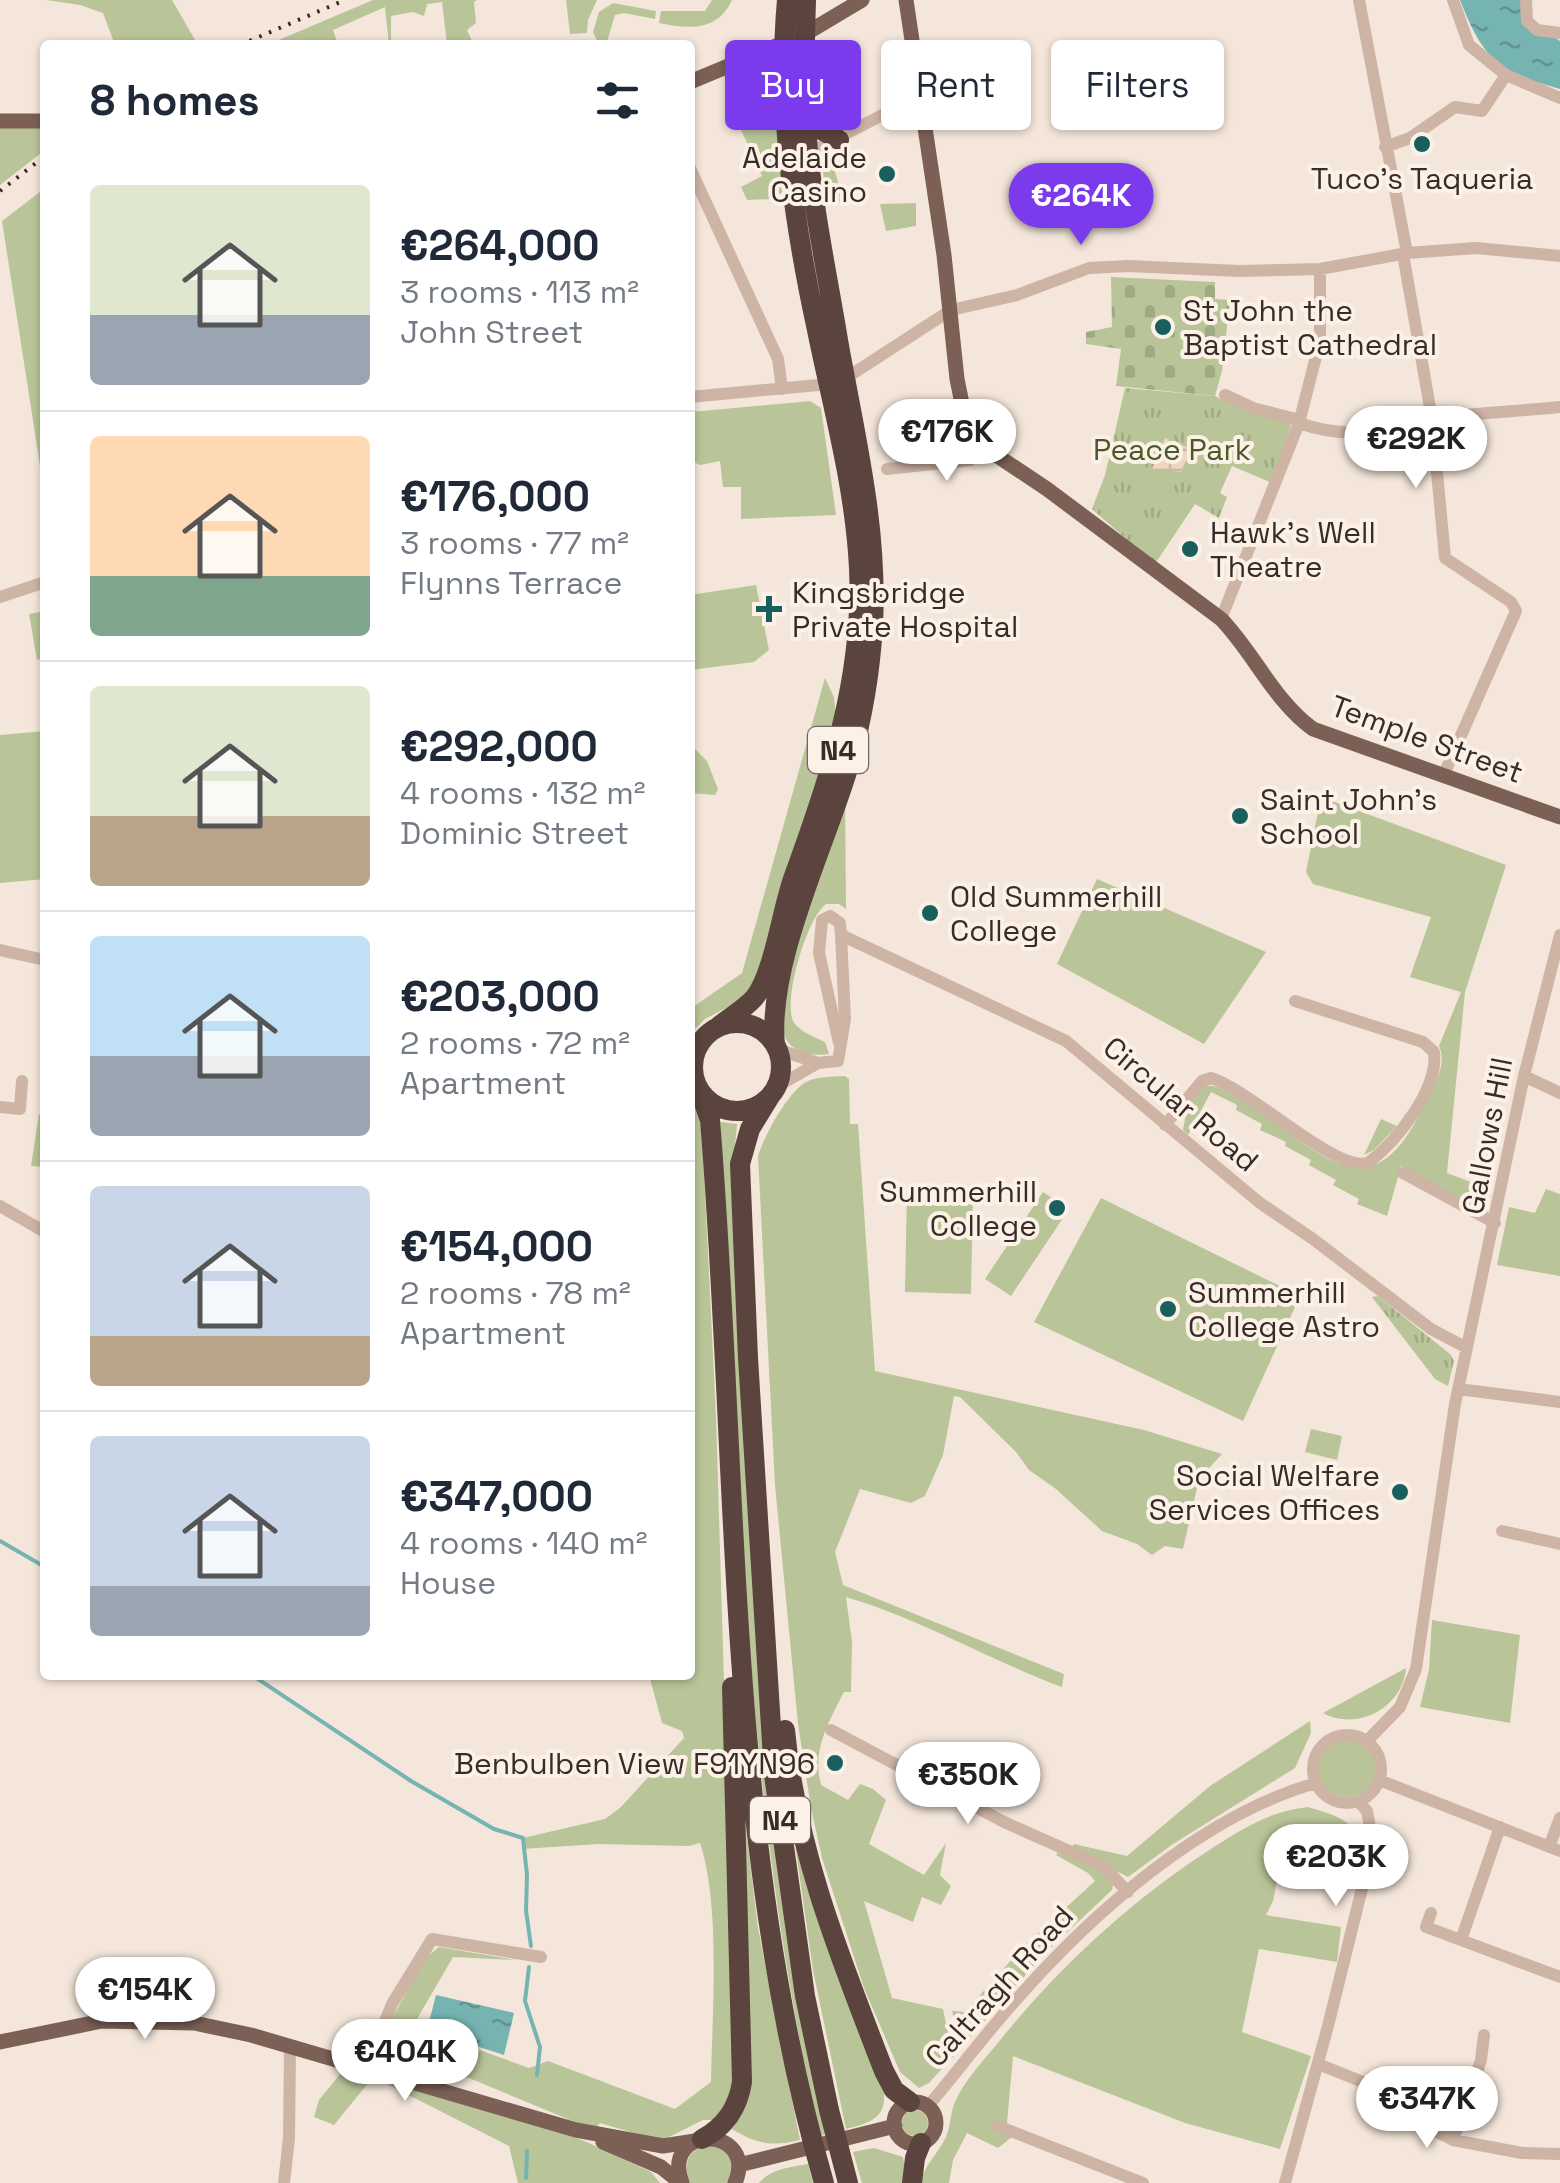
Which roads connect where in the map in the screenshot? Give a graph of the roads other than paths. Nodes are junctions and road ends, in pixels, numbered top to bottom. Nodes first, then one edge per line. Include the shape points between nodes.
1 (787, 0) edge
2 (806, 0) edge
3 (862, 0) edge
4 (906, 0) edge
5 (1359, 0) edge
6 (1453, 0) edge
7 (1526, 0) edge
8 (1560, 32) edge
9 (805, 34) junction
10 (784, 40) edge
11 (789, 40) edge
12 (805, 40) edge
13 (912, 40) edge
14 (725, 68) edge
15 (1506, 75) junction
16 (695, 80) edge
17 (1560, 98) edge
18 (881, 116) edge
19 (0, 121) edge
20 (40, 122) edge
21 (795, 130) edge
22 (804, 130) edge
23 (822, 130) edge
24 (926, 130) edge
25 (839, 140) junction
26 (1385, 147) junction
27 (800, 157) junction
28 (695, 179) edge
29 (1405, 254) junction
30 (1560, 256) edge
31 (1320, 269) junction
32 (951, 310) junction
33 (837, 381) junction
34 (786, 389) junction
35 (1225, 395) dead end
36 (695, 397) edge
37 (1560, 408) edge
38 (1432, 418) junction
39 (1299, 422) junction
40 (988, 448) junction
41 (887, 469) dead end
42 (40, 584) edge
43 (0, 598) edge
44 (1221, 619) junction
45 (1444, 774) junction
46 (1560, 817) edge
47 (841, 935) junction
48 (1560, 935) edge
49 (0, 950) edge
50 (40, 959) edge
51 (1295, 1001) dead end
52 (720, 1026) junction
53 (838, 1042) junction
54 (776, 1047) junction
55 (695, 1052) edge
56 (818, 1063) junction
57 (695, 1076) edge
58 (1524, 1076) junction
59 (22, 1081) dead end
60 (700, 1092) junction
61 (772, 1092) junction
62 (1560, 1094) edge
63 (0, 1107) edge
64 (1165, 1125) junction
65 (1403, 1174) dead end
66 (0, 1206) edge
67 (1495, 1223) junction
68 (40, 1229) edge
69 (1466, 1348) junction
70 (1458, 1389) junction
71 (1560, 1402) edge
72 (754, 1450) junction
73 (732, 1467) junction
74 (1502, 1531) dead end
75 (1560, 1544) edge
76 (831, 1730) dead end
77 (1367, 1742) junction
78 (1379, 1780) junction
79 (1316, 1783) junction
80 (1358, 1801) junction
81 (1560, 1818) edge
82 (1500, 1826) junction
83 (1555, 1849) edge
84 (1128, 1892) junction
85 (1431, 1913) dead end
86 (1461, 1940) junction
87 (541, 1957) dead end
88 (1560, 1977) edge
89 (1484, 2036) dead end
90 (0, 2042) edge
91 (290, 2046) junction
92 (1318, 2064) junction
93 (366, 2069) junction
94 (919, 2104) junction
95 (894, 2126) junction
96 (998, 2126) dead end
97 (576, 2130) junction
98 (698, 2140) junction
99 (1453, 2140) junction
100 (921, 2143) junction
101 (1560, 2154) edge
102 (739, 2165) junction
103 (284, 2183) edge
104 (681, 2183) edge
105 (736, 2183) edge
106 (824, 2183) edge
107 (848, 2183) edge
108 (912, 2183) edge
109 (1143, 2183) edge
110 (1286, 2183) edge

1 - 10 highway, N4
2 - 9 highway, N4
3 - 9 main road
4 - 13 main road, Temple Street
5 - 26 street
6 - 15 street via 1469,46
7 - 8 street via 1528,21 1537,30
9 - 11 main road
9 - 12 highway, N4
14 - 16 main road
15 - 17 street
15 - 26 street via 1482,111 1455,107
18 - 25 street
19 - 20 main road
21 - 27 highway, N4
22 - 27 highway, N4
23 - 25 highway
24 - 32 main road, Temple Street
25 - 27 street
26 - 29 street
27 - 33 highway, N4 via 807,281
28 - 34 street
29 - 30 street via 1476,248
29 - 31 street
29 - 38 street
31 - 32 street via 1100,267
31 - 39 street via 1320,342
32 - 33 street
32 - 40 main road, Temple Street via 964,419
33 - 34 street
33 - 52 highway, N4 via 856,519 853,678 836,759 767,972 755,998
33 - 54 highway, N4 via 869,500 870,666 848,770 778,988
34 - 36 street
35 - 39 street
37 - 38 street
38 - 39 street via 1344,434
38 - 45 street via 1445,558 1516,612
39 - 44 street
40 - 41 street via 970,460
40 - 44 main road, Temple Street
42 - 43 street
44 - 45 main road, Temple Street via 1313,729
45 - 46 main road, Temple Street
47 - 53 street via 845,1019
47 - 53 street, Circular Road via 837,919 822,920 820,953
47 - 64 street, Circular Road via 1066,1041
48 - 58 street, Gallows Hill
49 - 50 street
51 - 64 street via 1423,1042 1434,1052 1436,1065 1397,1137 1368,1162 1345,1162 1212,1078
52 - 54 highway via 745,1023
52 - 55 highway, N4
53 - 56 street via 838,1062
54 - 56 street
54 - 61 highway, N4 via 781,1062
56 - 61 street
57 - 60 highway, N4
58 - 62 street
58 - 67 street, Gallows Hill
59 - 63 street via 20,1109
60 - 61 highway via 733,1111 758,1106
60 - 73 highway, N4 via 710,1120
61 - 72 highway, N4 via 750,1129 740,1164
64 - 69 street, Circular Road via 1260,1204
65 - 67 street
66 - 68 street
67 - 69 street, Gallows Hill
69 - 70 street, Gallows Hill
70 - 71 street
70 - 77 street, Gallows Hill via 1416,1669 1400,1707
72 - 94 highway, N4 via 787,1753 804,1839 847,1980 884,2071 894,2090
72 - 107 highway, N4 via 774,1775 791,1909
73 - 98 highway, N4 via 742,2082 731,2114
73 - 106 highway, N4 via 744,1692 766,1915
74 - 75 street
76 - 84 street via 1102,1866
77 - 78 street via 1380,1759
77 - 79 street via 1346,1735 1326,1743 1314,1761
78 - 80 street
78 - 82 street
79 - 80 street via 1338,1802
79 - 84 street, Caltragh Road via 1242,1813
80 - 92 street via 1367,1811 1373,1844
81 - 83 street
82 - 83 street
82 - 86 street
84 - 94 street, Caltragh Road via 1050,1962
85 - 86 street via 1426,1926
86 - 88 street
87 - 93 street via 432,1939 392,2004
89 - 99 street
90 - 91 main road via 82,2023 142,2019 214,2026
91 - 93 main road via 320,2048
91 - 103 street
92 - 99 street via 1373,2086
92 - 110 street
93 - 97 main road
94 - 95 main road via 900,2109
94 - 100 main road via 936,2123
95 - 100 main road via 907,2142
95 - 102 main road
96 - 109 street
97 - 98 main road via 663,2146
97 - 104 main road
98 - 102 main road via 722,2141
98 - 104 main road via 679,2162
99 - 101 street
100 - 108 highway
102 - 105 main road

